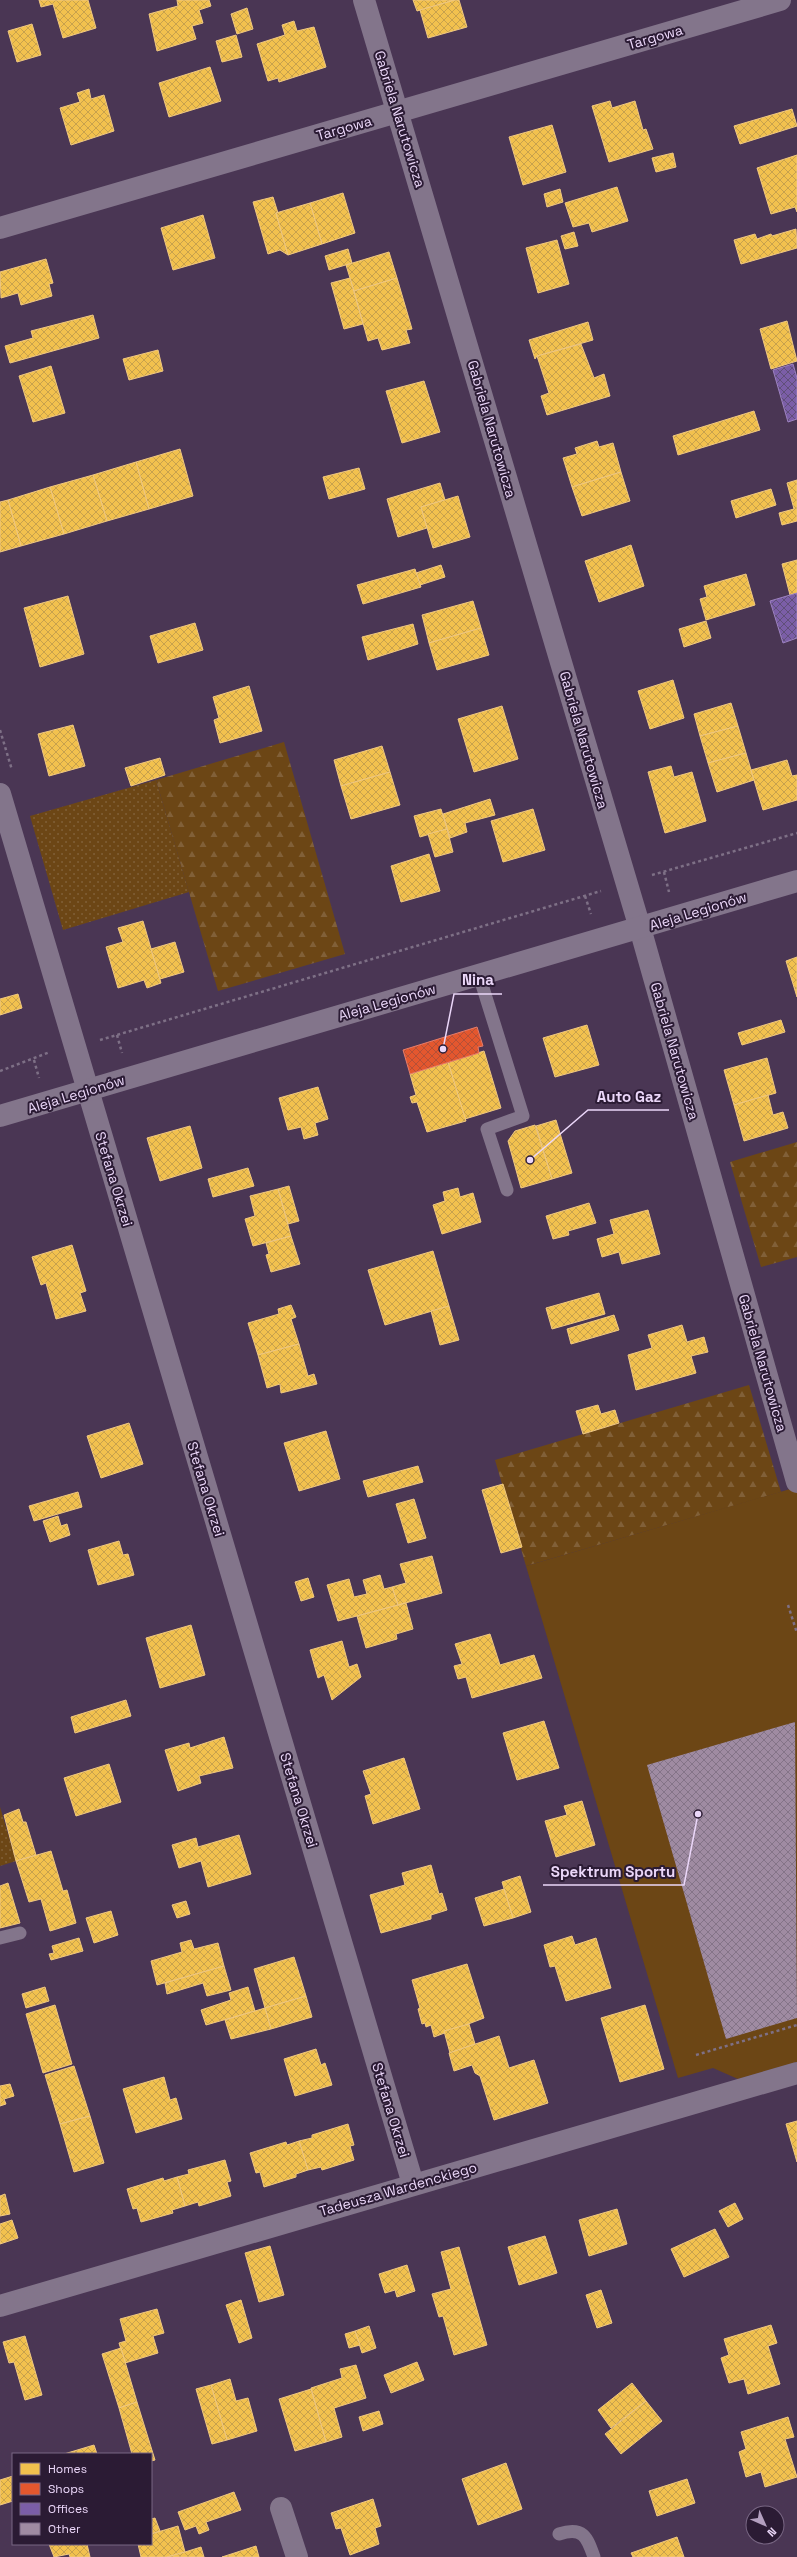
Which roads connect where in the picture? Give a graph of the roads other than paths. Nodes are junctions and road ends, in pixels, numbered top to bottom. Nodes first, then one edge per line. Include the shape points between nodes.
1 (364, 0) edge
2 (780, 0) edge
3 (398, 112) junction
4 (0, 228) edge
5 (0, 794) edge
6 (797, 881) edge
7 (640, 928) junction
8 (479, 976) junction
9 (88, 1090) junction
10 (0, 1116) edge
11 (507, 1190) dead end
12 (797, 1482) edge
13 (20, 1933) dead end
14 (0, 1938) edge
15 (797, 2073) edge
16 (414, 2184) junction
17 (0, 2306) edge
18 (281, 2508) dead end
19 (560, 2534) dead end
20 (297, 2557) edge
21 (594, 2557) edge

1 - 3 street, Gabriela Narutowicza
2 - 3 street, Targowa
3 - 4 street, Targowa
3 - 7 street, Gabriela Narutowicza
5 - 9 street, Stefana Okrzei
6 - 7 street, Aleja Legionów
7 - 8 street, Aleja Legionów
7 - 12 street, Gabriela Narutowicza
8 - 9 street, Aleja Legionów
8 - 11 lane via 523,1116 487,1129
9 - 10 street, Aleja Legionów
9 - 16 street, Stefana Okrzei
13 - 14 lane
15 - 16 street, Tadeusza Wardenckiego
16 - 17 street, Tadeusza Wardenckiego
18 - 20 street
19 - 21 lane via 575,2531 584,2535

